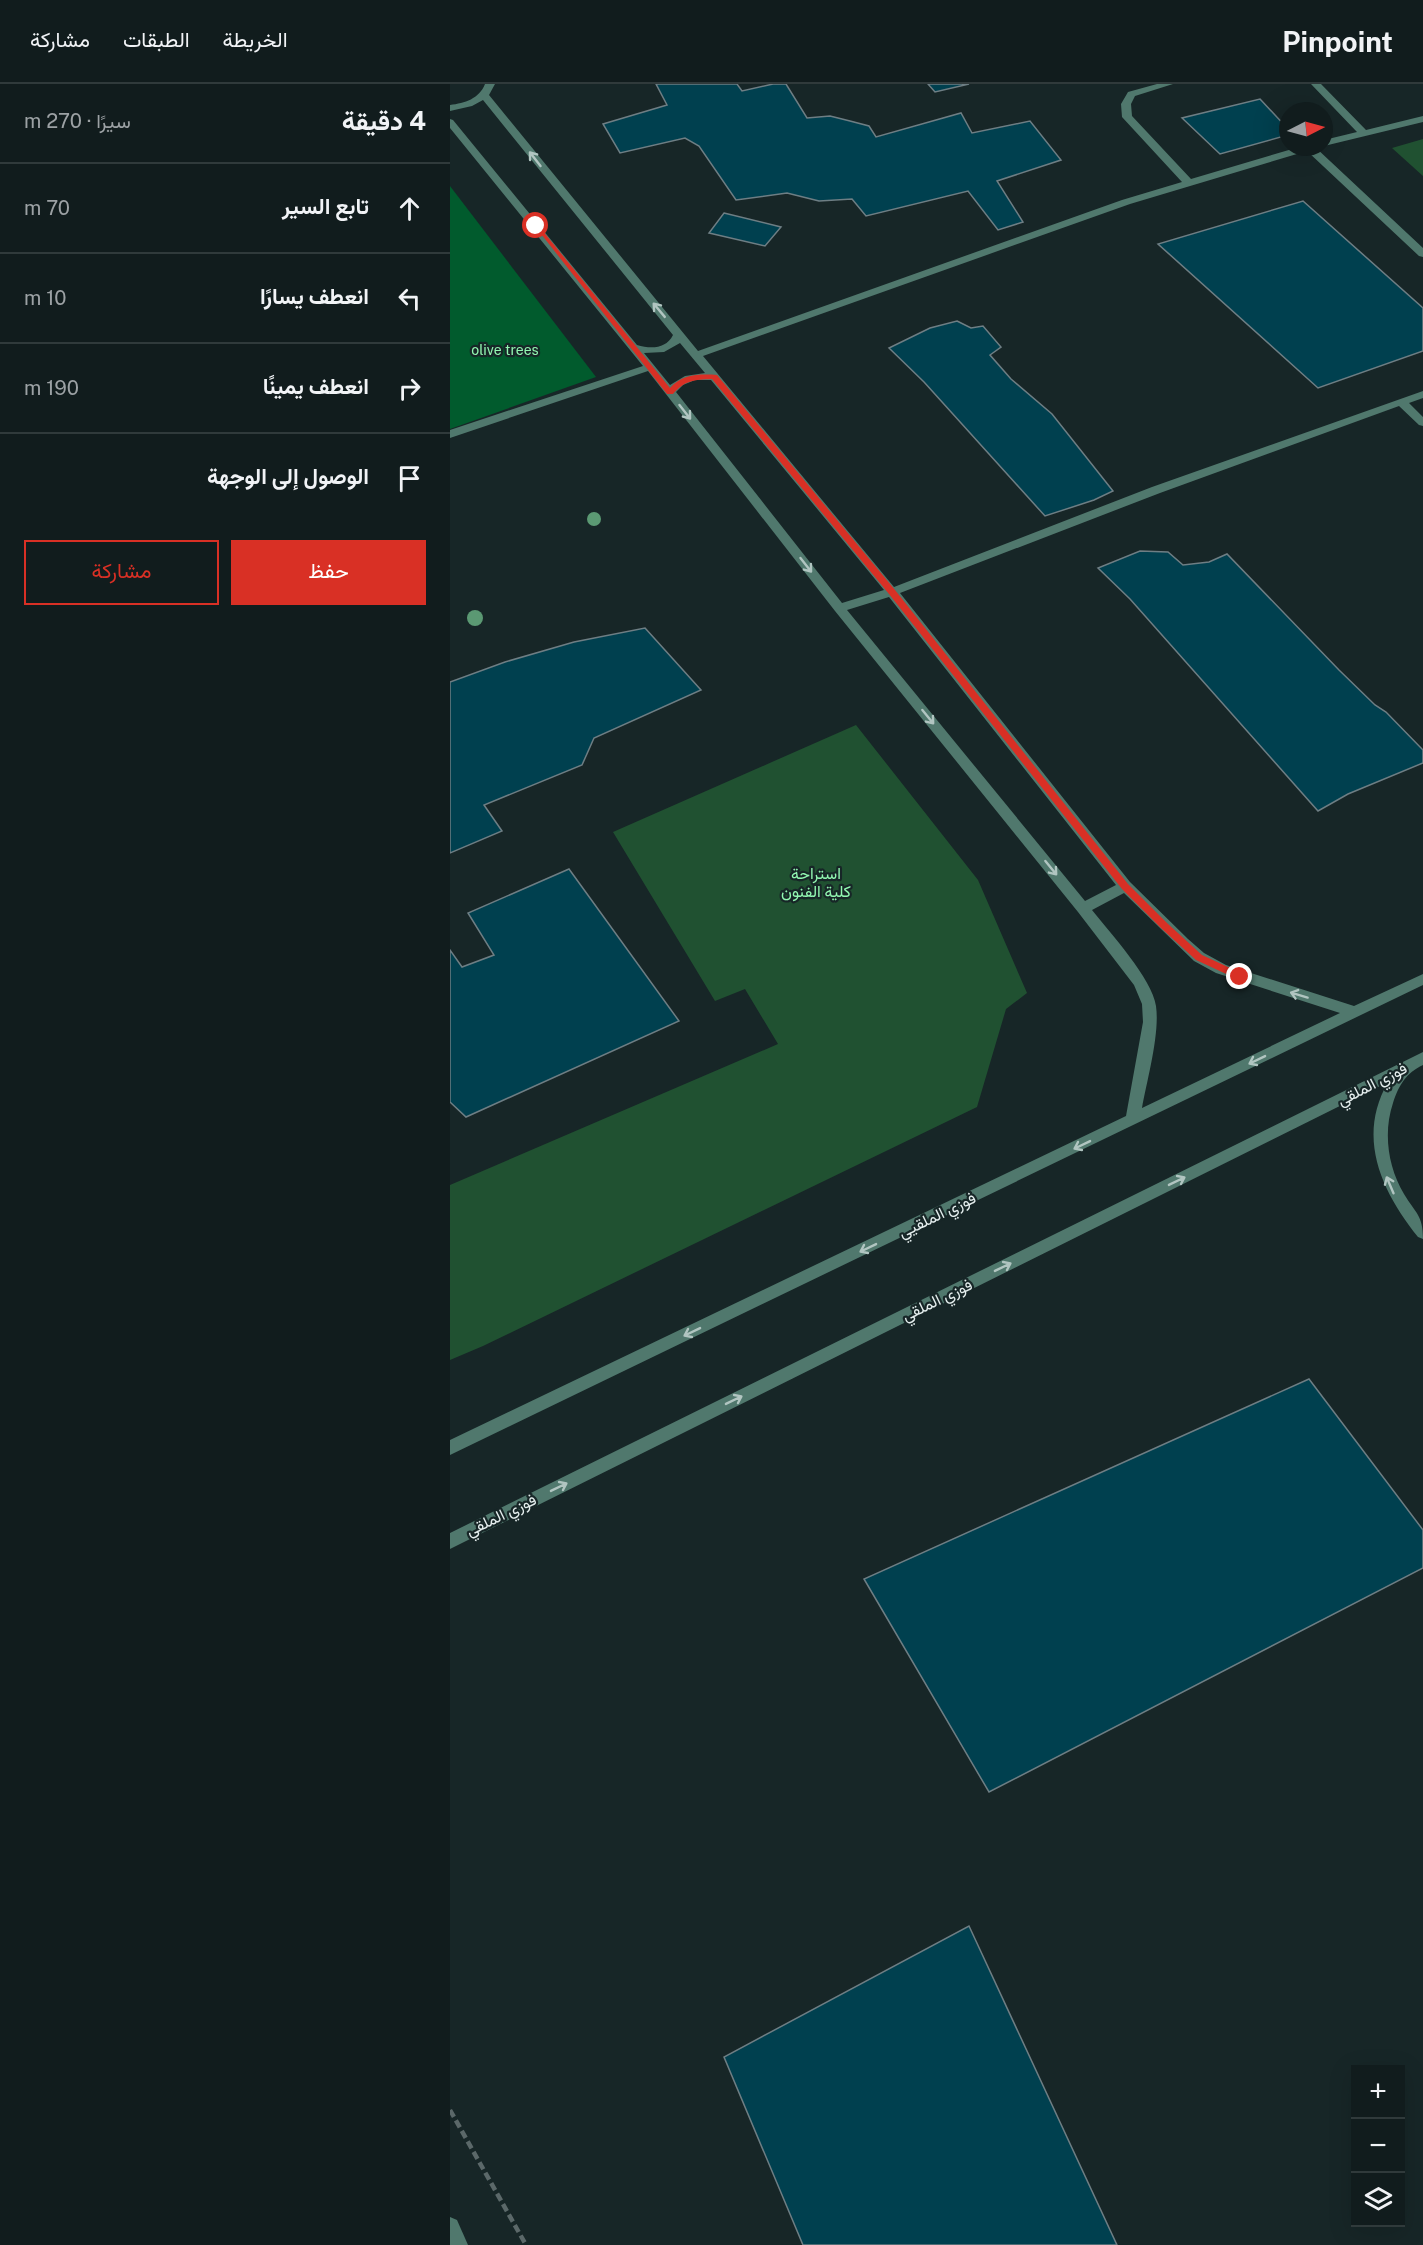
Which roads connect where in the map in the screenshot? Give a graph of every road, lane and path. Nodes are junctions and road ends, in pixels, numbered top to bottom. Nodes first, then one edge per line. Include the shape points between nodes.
1 (1168, 84) edge
2 (1316, 84) edge
3 (491, 87) edge
4 (450, 108) edge
5 (1423, 119) edge
6 (450, 122) edge
7 (1363, 132) junction
8 (1333, 140) edge
9 (1279, 156) edge
10 (1319, 156) edge
11 (1189, 183) junction
12 (1423, 254) edge
13 (679, 334) junction
14 (634, 347) junction
15 (696, 355) junction
16 (650, 367) junction
17 (714, 377) junction
18 (670, 392) junction
19 (1423, 394) edge
20 (1401, 402) junction
21 (1423, 423) edge
22 (450, 434) edge
23 (892, 592) junction
24 (839, 608) junction
25 (1125, 886) junction
26 (1083, 908) junction
27 (1423, 979) edge
28 (1355, 1012) junction
29 (1423, 1058) edge
30 (1403, 1069) junction
31 (1132, 1121) junction
32 (1423, 1233) edge
33 (450, 1448) edge
34 (450, 1541) edge
35 (450, 2110) edge
36 (450, 2228) edge
37 (458, 2245) edge
38 (526, 2245) edge

1 - 11 street via 1131,94 1126,104 1127,117
2 - 7 street
3 - 4 street via 473,103
13 -> 3 street
5 - 7 street
6 - 14 street
7 - 8 street
9 - 11 street
10 - 12 street
11 - 15 street
13 - 14 street via 666,348 649,351
13 - 15 street
14 - 16 street
15 - 17 street
16 - 18 street
16 - 22 street
17 - 18 street via 687,378
17 - 23 street
18 -> 24 street
19 - 20 street
20 - 21 street
20 - 23 street via 1156,490
23 - 24 street
23 - 25 street
24 -> 26 street
25 - 26 street
28 -> 25 street via 1221,969 1199,957
26 - 31 street via 1140,983 1149,1004 1150,1022
27 - 28 street, فوزي الملقيي
28 -> 31 street, فوزي الملقيي
29 - 30 street, فوزي الملقي
32 -> 30 street via 1392,1191 1380,1147 1383,1105
34 -> 30 street, فوزي الملقي
31 -> 33 street, فوزي الملقيي
35 - 38 path
36 - 37 street

